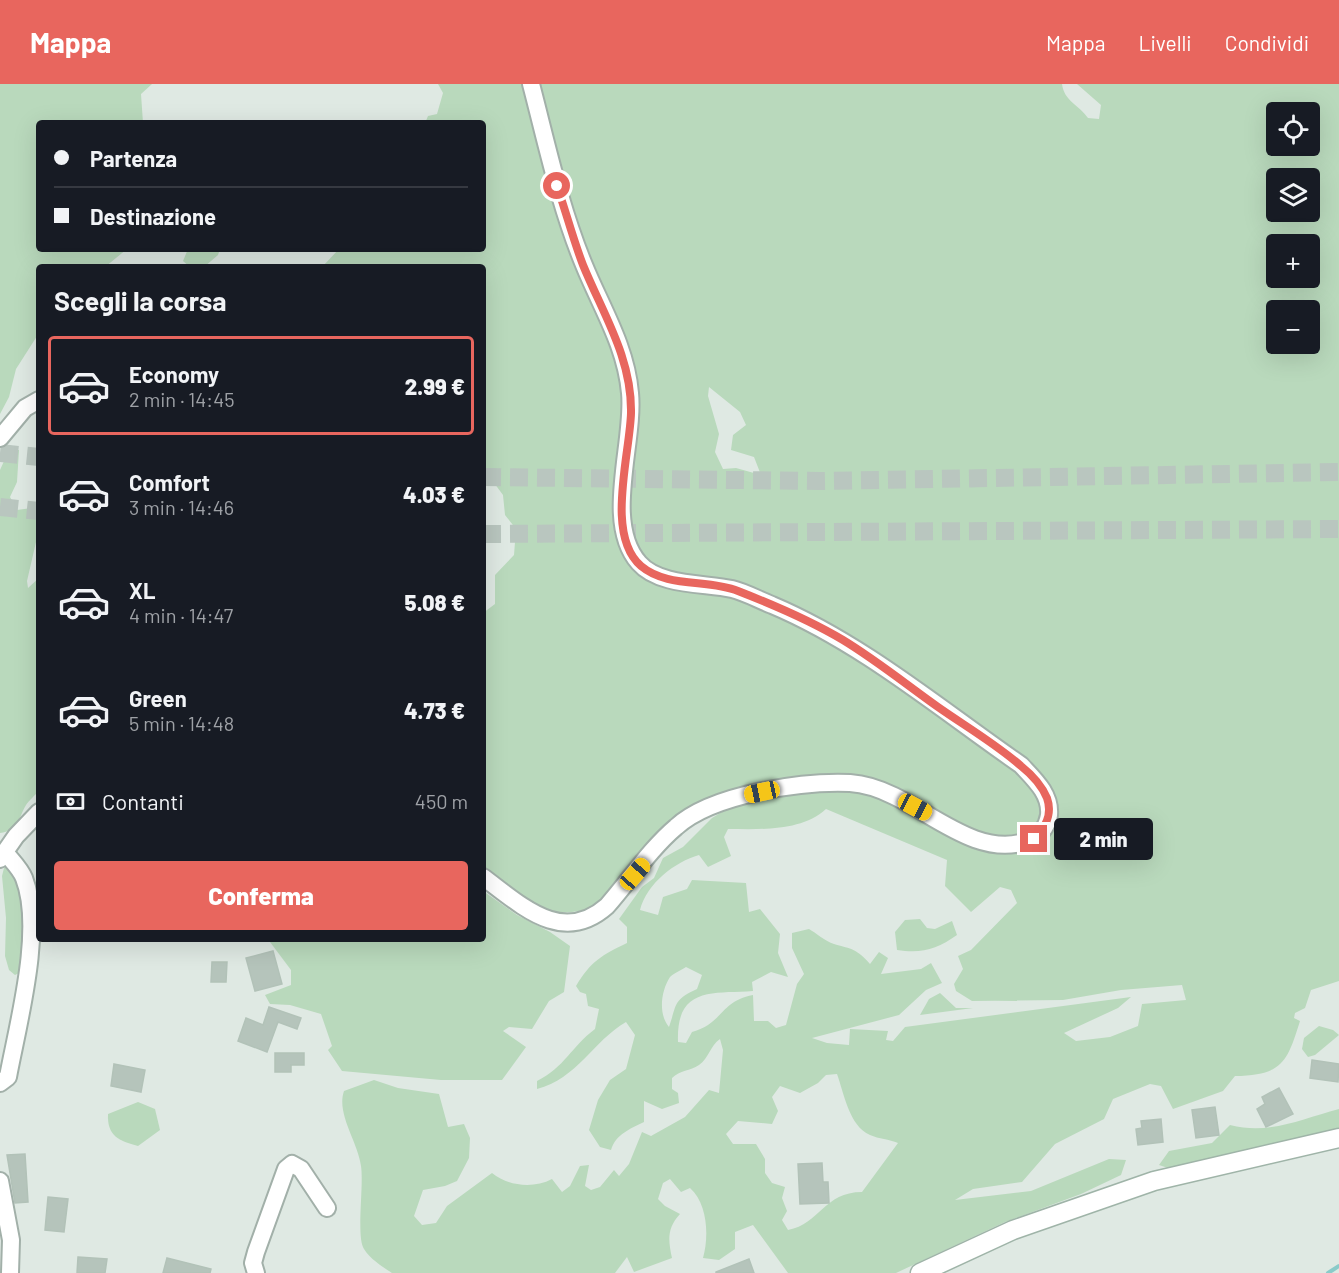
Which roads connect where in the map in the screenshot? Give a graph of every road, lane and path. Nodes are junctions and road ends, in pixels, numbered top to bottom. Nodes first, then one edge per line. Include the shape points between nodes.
1 (531, 84) edge
2 (36, 402) edge
3 (0, 438) edge
4 (36, 815) edge
5 (2, 856) edge
6 (486, 879) edge
7 (0, 1083) edge
8 (1339, 1138) edge
9 (0, 1181) edge
10 (327, 1208) dead end
11 (10, 1273) edge
12 (256, 1273) edge
13 (920, 1273) edge

1 - 6 street via 557,186 627,370 631,414 622,522 633,556 653,573 735,590 844,640 1021,765 1040,785 1048,800 1049,814 1046,828 1034,839 1015,846 995,845 976,840 873,787 850,783 782,788 723,800 676,826 595,917 573,923 553,922 533,914
2 - 3 street via 25,408
4 - 5 street
5 - 7 street via 23,875 32,915 25,986 8,1077
8 - 13 main road via 1154,1181 1013,1230
9 - 11 street via 11,1240
10 - 12 street via 301,1169 292,1164 286,1169 256,1252

